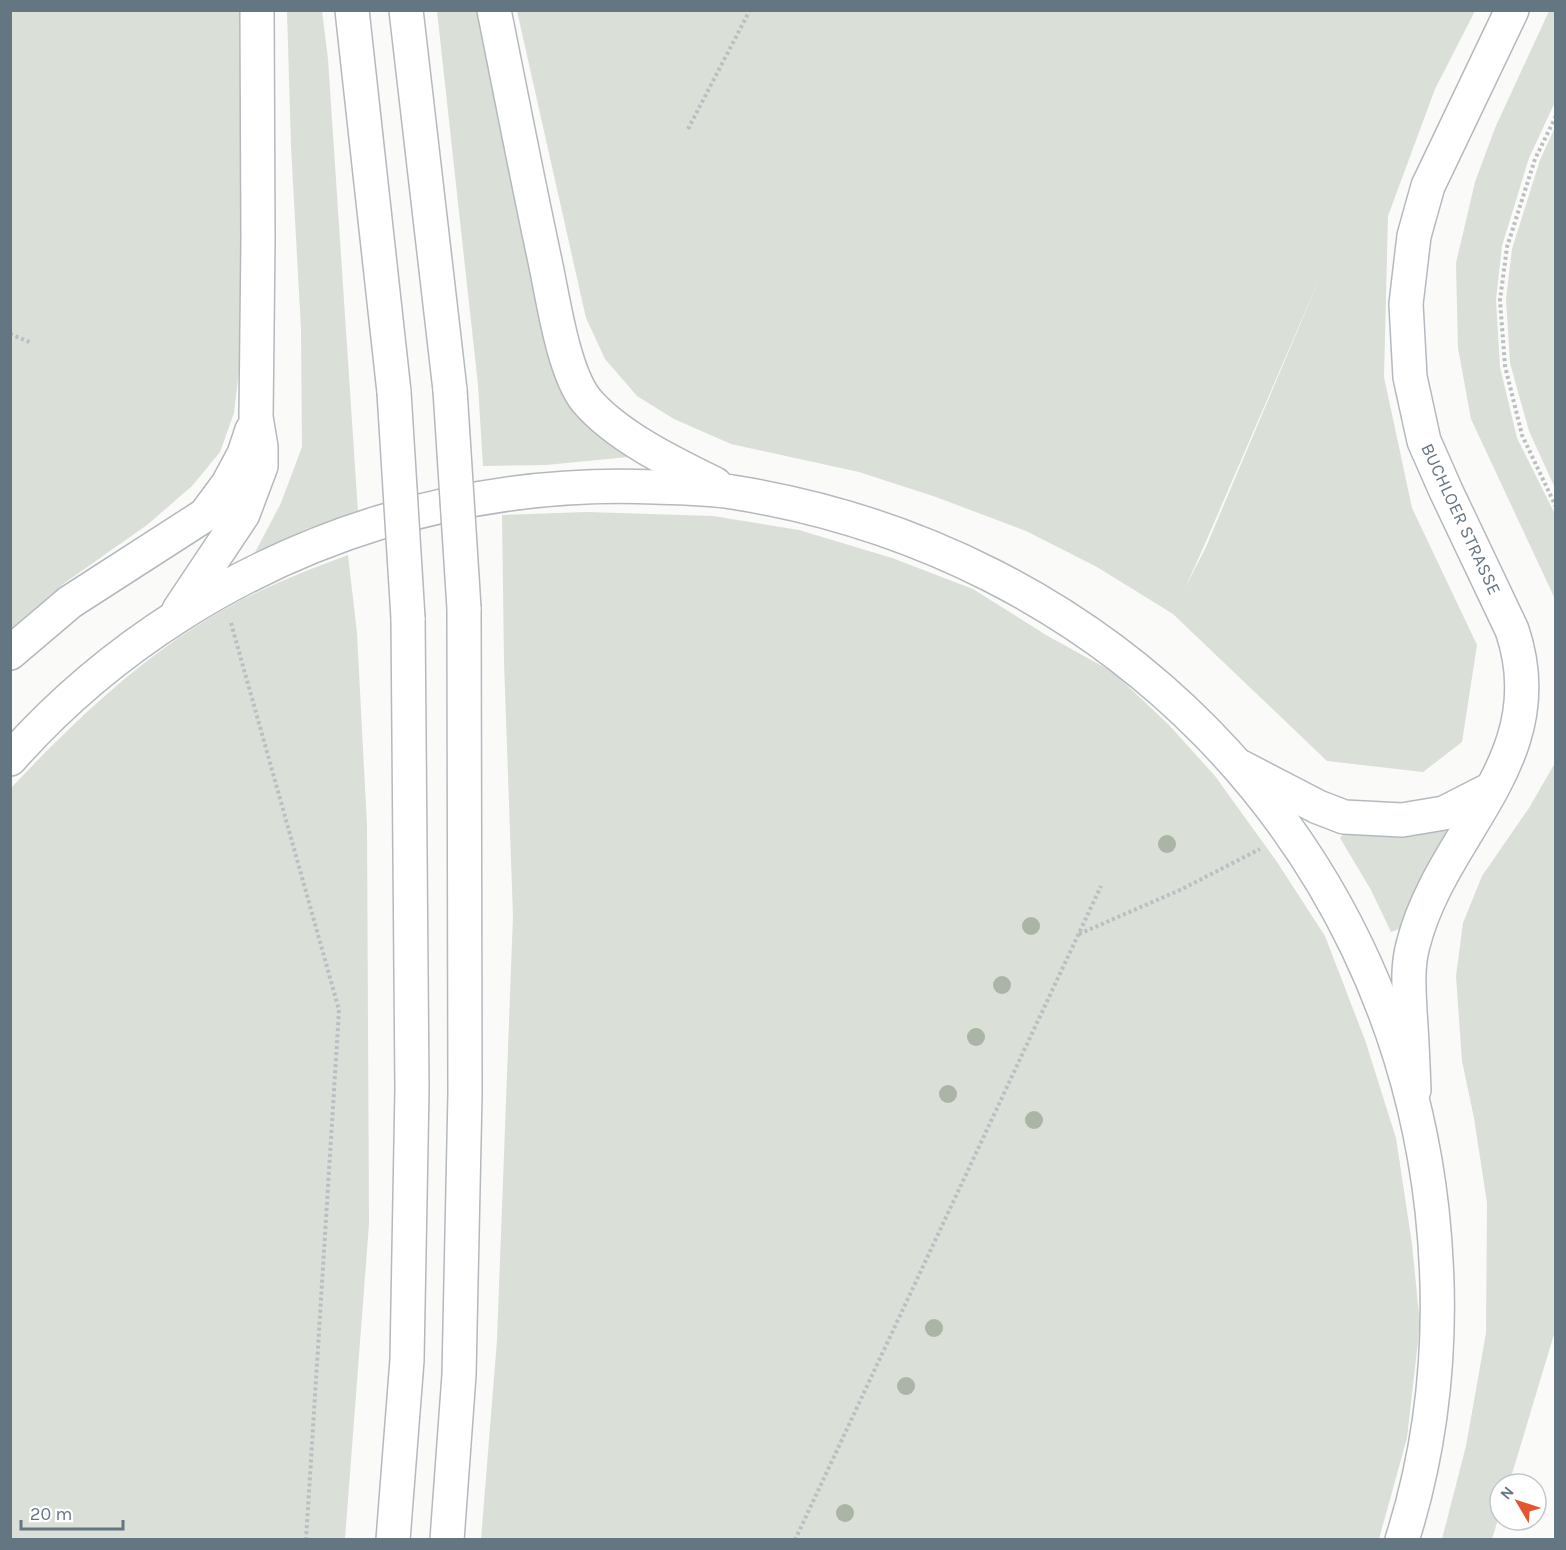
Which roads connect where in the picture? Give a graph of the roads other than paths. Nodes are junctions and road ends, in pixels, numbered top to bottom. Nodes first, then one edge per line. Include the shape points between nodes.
1 (257, 10) edge
2 (352, 10) edge
3 (406, 10) edge
4 (494, 10) edge
5 (1512, 10) edge
6 (256, 417) junction
7 (730, 492) junction
8 (172, 620) junction
9 (10, 653) edge
10 (10, 759) edge
11 (1241, 768) junction
12 (1491, 789) junction
13 (1415, 1109) junction
14 (393, 1539) edge
15 (447, 1539) edge
16 (1402, 1539) edge

1 - 6 main road
2 - 14 main road, bridge via 394,392 408,618 412,1089 407,1360
3 - 15 main road, bridge via 450,390 464,609 465,1106 459,1375
4 - 7 main road via 558,326 575,383 587,401 622,431
5 - 12 main road, BUCHLOER STRASSE via 1428,186 1414,236 1406,304 1410,377 1424,441 1519,650 1521,713 1504,766
6 - 8 main road via 261,466 254,489 229,538
6 - 9 main road via 244,454 205,514 70,602
7 - 8 main road via 621,486 551,488 482,497 414,512 283,558
7 - 11 main road via 872,525 926,544 1031,595 1127,660
8 - 10 main road via 89,682
11 - 12 main road via 1318,807 1354,818 1402,819 1444,813
11 - 13 main road via 1291,834 1353,938 1395,1042
12 - 13 main road, BUCHLOER STRASSE via 1439,880 1413,944 1408,969
13 - 16 main road via 1436,1250 1437,1321 1433,1392 1422,1462

